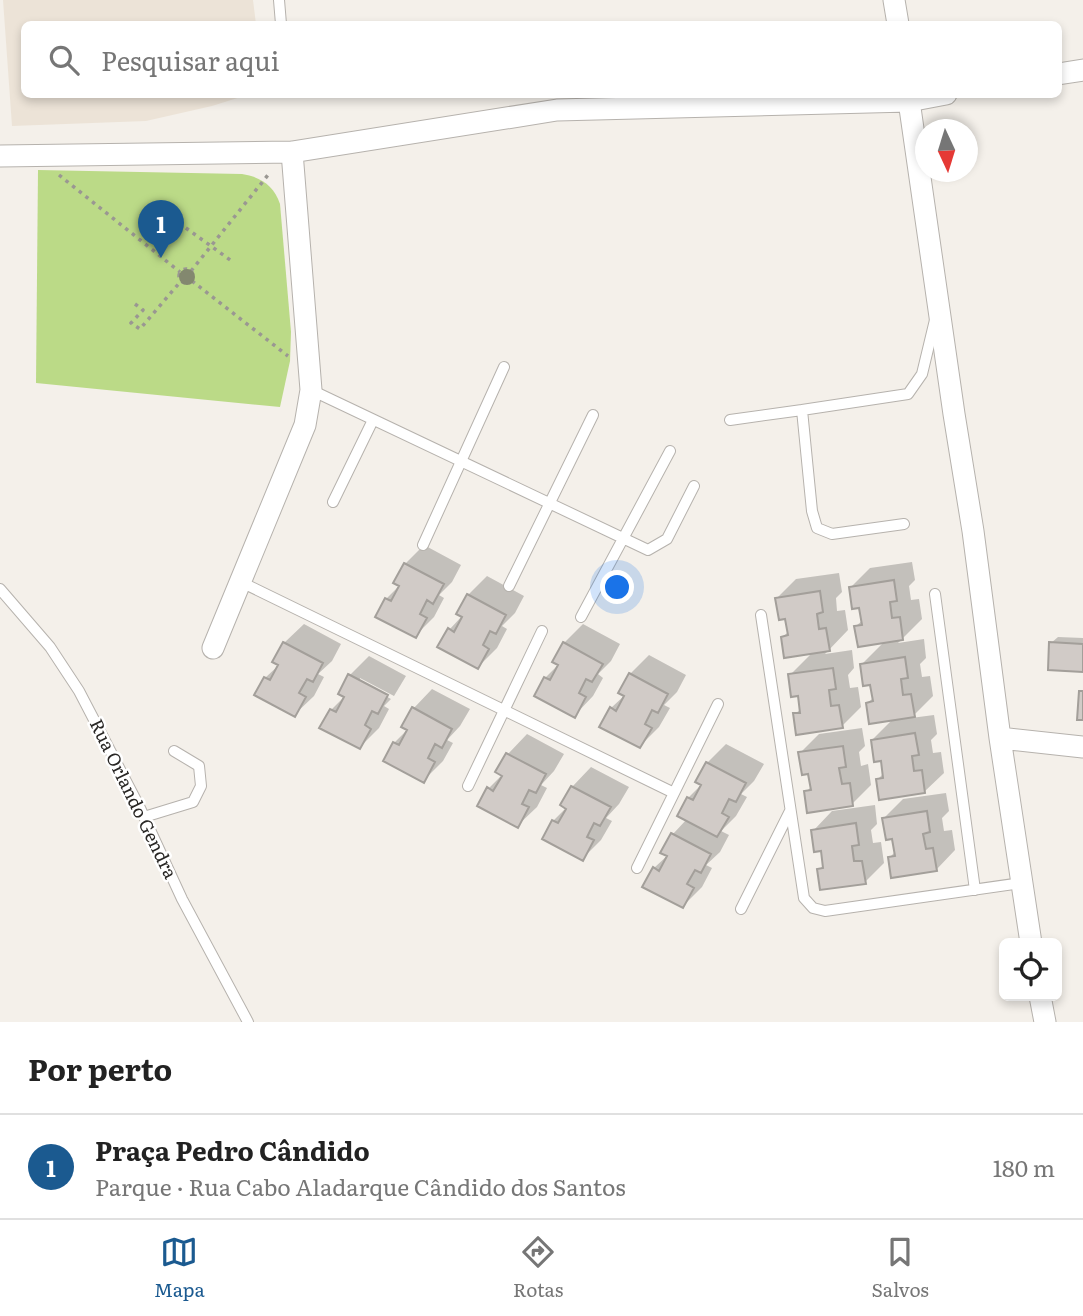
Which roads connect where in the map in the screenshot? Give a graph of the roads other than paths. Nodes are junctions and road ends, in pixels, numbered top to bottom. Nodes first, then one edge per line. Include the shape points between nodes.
1 (279, 0) edge
2 (894, 0) edge
3 (281, 21) edge
4 (898, 21) edge
5 (1083, 70) edge
6 (1062, 74) edge
7 (908, 98) edge
8 (292, 152) junction
9 (0, 156) edge
10 (938, 307) junction
11 (504, 367) dead end
12 (311, 390) junction
13 (802, 410) junction
14 (593, 415) dead end
15 (730, 419) dead end
16 (373, 421) junction
17 (670, 451) dead end
18 (460, 463) junction
19 (694, 486) dead end
20 (333, 502) dead end
21 (549, 504) junction
22 (904, 524) dead end
23 (623, 539) junction
24 (423, 545) dead end
25 (241, 582) junction
26 (509, 586) dead end
27 (0, 589) edge
28 (935, 594) dead end
29 (761, 615) dead end
30 (581, 617) dead end
31 (542, 631) dead end
32 (213, 648) dead end
33 (718, 705) dead end
34 (504, 710) junction
35 (1000, 738) junction
36 (1083, 747) edge
37 (174, 751) dead end
38 (468, 786) dead end
39 (674, 793) junction
40 (791, 810) junction
41 (144, 817) junction
42 (637, 868) dead end
43 (1021, 883) junction
44 (975, 890) junction
45 (741, 909) dead end
46 (1030, 938) edge
47 (1041, 1001) edge
48 (248, 1022) edge
49 (1045, 1022) edge

1 - 3 lane
2 - 4 street
5 - 6 street
7 - 8 street via 557,110
7 - 10 street
8 - 9 street
8 - 12 street
10 - 13 lane via 922,374 908,394
10 - 35 street
11 - 18 lane
12 - 16 lane
12 - 25 street via 304,425
13 - 15 lane
13 - 22 lane via 817,528 832,534
14 - 21 lane
16 - 18 lane
16 - 20 lane
17 - 23 lane
18 - 21 lane
18 - 24 lane
19 - 23 lane via 659,546 648,550
21 - 23 lane
21 - 26 lane
23 - 30 lane
25 - 32 street
25 - 34 lane
27 - 41 lane, Rua Orlando Gendra via 50,647 79,691
28 - 44 lane
29 - 40 lane
31 - 34 lane
33 - 39 lane
34 - 38 lane
34 - 39 lane
35 - 36 street
35 - 43 street
37 - 41 lane via 199,766 201,786 193,803
39 - 42 lane
40 - 44 lane via 804,898 813,908 825,911
40 - 45 lane
41 - 48 lane, Rua Orlando Gendra via 181,899
43 - 44 lane
43 - 46 street
47 - 49 street

